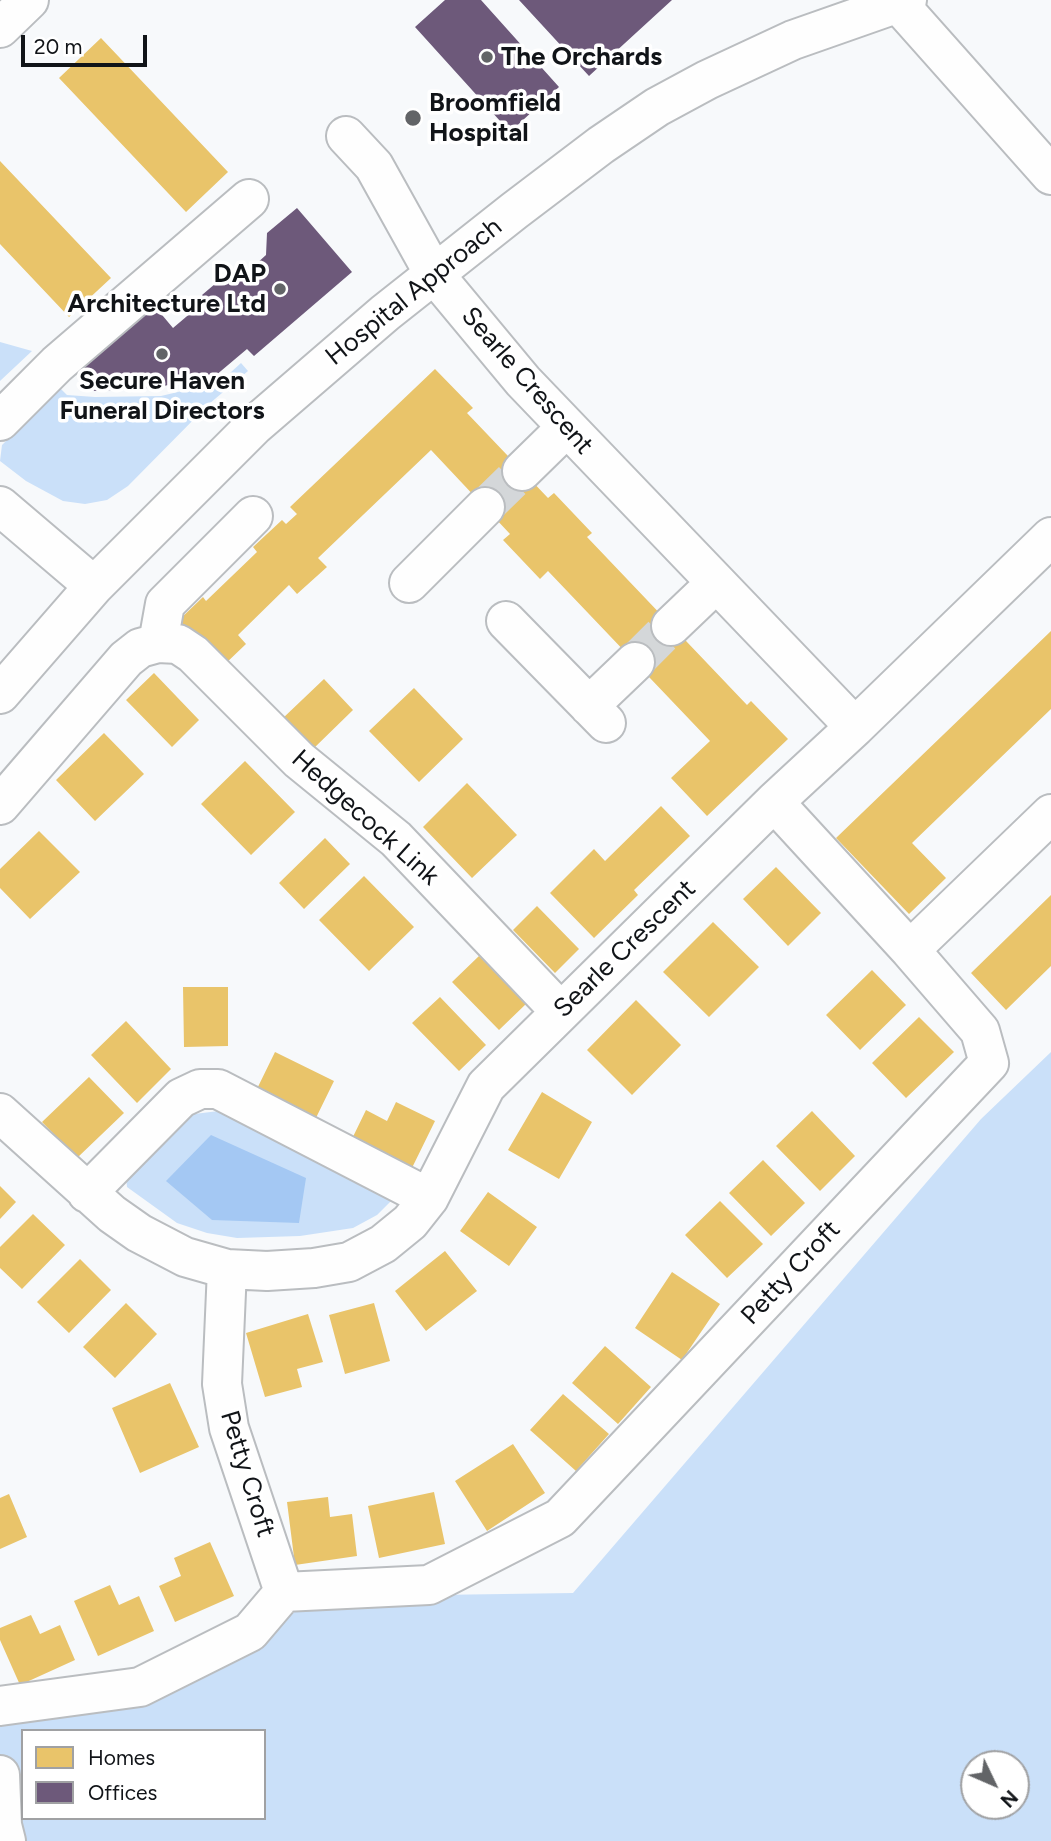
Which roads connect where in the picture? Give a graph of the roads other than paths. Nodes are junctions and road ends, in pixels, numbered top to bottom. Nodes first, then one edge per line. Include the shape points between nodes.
1 (29, 0) edge
2 (903, 2) edge
3 (833, 11) edge
4 (0, 27) edge
5 (346, 136) dead end
6 (1051, 174) edge
7 (249, 199) dead end
8 (434, 274) junction
9 (0, 421) edge
10 (566, 428) junction
11 (522, 471) tunnel mouth
12 (0, 506) edge
13 (485, 507) tunnel mouth
14 (253, 516) dead end
15 (1051, 537) edge
16 (409, 583) dead end
17 (715, 584) junction
18 (94, 586) junction
19 (506, 621) dead end
20 (671, 626) tunnel mouth
21 (158, 643) junction
22 (635, 662) tunnel mouth
23 (0, 694) edge
24 (855, 727) junction
25 (774, 802) junction
26 (0, 805) edge
27 (1051, 814) edge
28 (910, 950) junction
29 (561, 1012) junction
30 (0, 1114) edge
31 (87, 1193) junction
32 (429, 1198) junction
33 (227, 1269) junction
34 (284, 1592) junction
35 (0, 1706) edge
36 (0, 1775) edge
37 (6, 1841) edge

1 - 4 street
2 - 3 street, Hospital Approach
2 - 6 street
3 - 8 street, Hospital Approach via 793,40 657,107
5 - 8 street, Searle Crescent via 374,166
7 - 9 street via 57,364
8 - 10 street, Searle Crescent
8 - 18 street, Hospital Approach via 255,425
10 - 11 street
10 - 17 street, Searle Crescent
12 - 18 street
13 - 16 street
14 - 21 street via 165,604
15 - 24 street, Searle Crescent
17 - 20 street
17 - 24 street, Searle Crescent
18 - 23 street, Hospital Approach
19 - 22 street via 598,715
21 - 26 street via 140,648 126,659
21 - 29 street, Hedgecock Link via 178,645 193,654 299,760 396,839
24 - 25 street, Searle Crescent
25 - 28 street, Petty Croft
25 - 29 street, Searle Crescent
27 - 28 street
28 - 34 street, Petty Croft via 980,1031 989,1063 560,1518 429,1584
29 - 32 street, Searle Crescent via 486,1086
30 - 31 street, Searle Crescent
31 - 32 street via 181,1098 200,1088 218,1088
31 - 33 street, Searle Crescent via 139,1233 185,1257
32 - 33 street, Searle Crescent via 410,1223 349,1262 278,1271
33 - 34 street, Petty Croft via 222,1384 229,1428
34 - 35 street via 250,1632 140,1687
36 - 37 street

